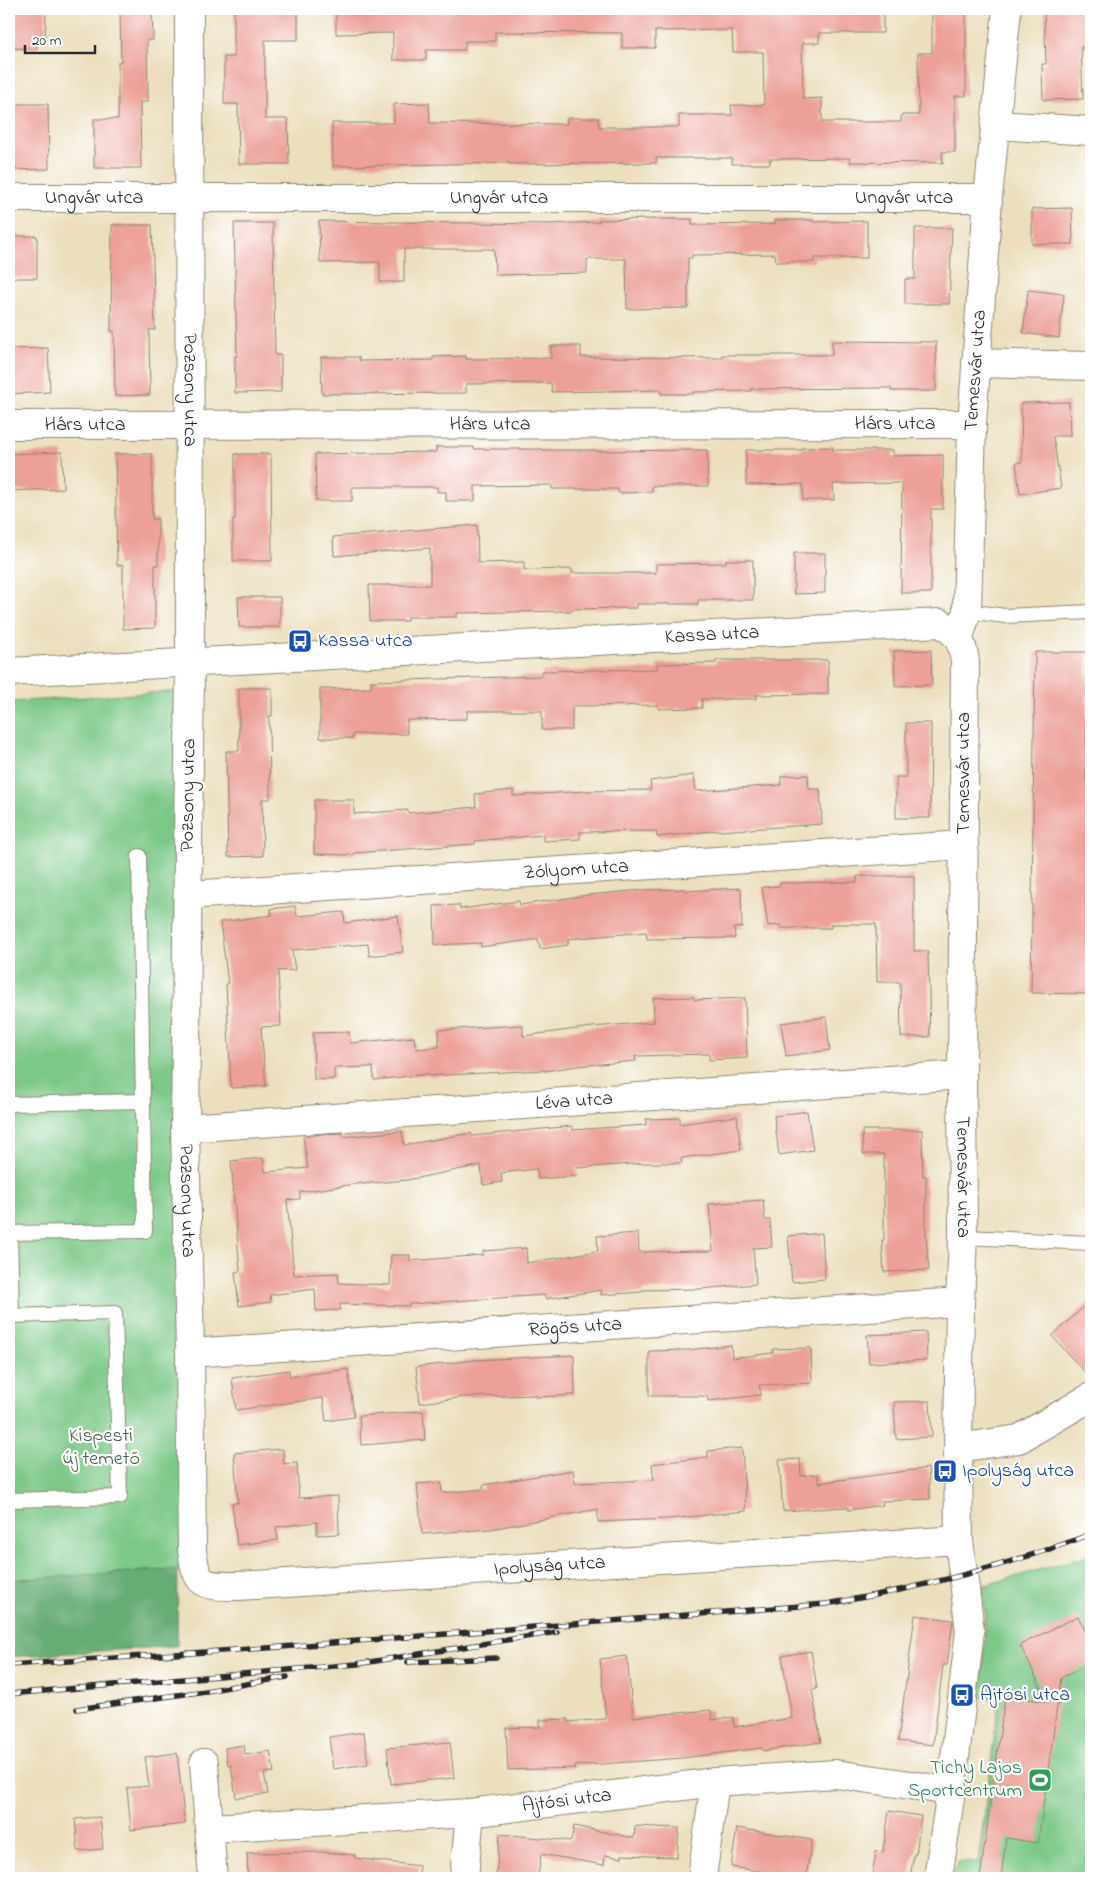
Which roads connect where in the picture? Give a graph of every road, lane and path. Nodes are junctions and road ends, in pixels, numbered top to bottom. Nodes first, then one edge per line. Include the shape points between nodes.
1 (188, 9) edge
2 (1007, 9) edge
3 (996, 125) junction
4 (1091, 131) edge
5 (189, 197) junction
6 (9, 198) edge
7 (988, 198) junction
8 (976, 363) junction
9 (1091, 366) edge
10 (972, 424) junction
11 (9, 425) edge
12 (189, 425) junction
13 (967, 611) junction
14 (1091, 612) edge
15 (959, 638) junction
16 (190, 664) junction
17 (9, 672) edge
18 (964, 845) junction
19 (140, 856) dead end
20 (188, 895) junction
21 (962, 1076) junction
22 (142, 1101) junction
23 (9, 1104) edge
24 (185, 1128) junction
25 (9, 1233) edge
26 (964, 1237) junction
27 (1091, 1244) edge
28 (960, 1302) junction
29 (10, 1316) edge
30 (190, 1353) junction
31 (1091, 1397) edge
32 (958, 1448) junction
33 (9, 1500) edge
34 (959, 1540) junction
35 (200, 1580) joint
36 (204, 1763) dead end
37 (714, 1782) junction
38 (950, 1791) junction
39 (470, 1814) junction
40 (210, 1828) junction
41 (213, 1878) edge
42 (464, 1878) edge
43 (702, 1878) edge
44 (938, 1878) edge

1 - 5 street, Pozsony utca
2 - 3 street, Temesvár utca
3 - 4 street
3 - 7 street, Temesvár utca
5 - 6 street, Ungvár utca
5 - 7 street, Ungvár utca
5 - 12 street, Pozsony utca
7 - 8 street, Temesvár utca
8 - 9 street
8 - 10 street, Temesvár utca
10 - 12 street, Hárs utca
10 - 13 street, Temesvár utca
11 - 12 street, Hárs utca
12 - 16 street, Pozsony utca
13 - 14 lane via 1005,616
13 - 15 street, Temesvár utca
15 - 16 street, Kassa utca via 940,622
15 - 18 street, Temesvár utca via 965,662
16 - 17 street, Kassa utca
16 - 20 street, Pozsony utca
18 - 20 street, Zólyom utca
18 - 21 street, Temesvár utca
19 - 22 lane
20 - 24 street, Pozsony utca
21 - 24 street, Léva utca
21 - 26 street, Temesvár utca
22 - 23 lane
22 - 25 lane via 145,1231
24 - 30 street, Pozsony utca
25 - 29 lane
26 - 27 lane
26 - 28 street, Temesvár utca
28 - 30 street, Rögös utca
28 - 32 street, Temesvár utca
29 - 33 lane via 115,1313 120,1498
30 - 35 street, Pozsony utca via 192,1550
31 - 32 street via 1019,1439
32 - 34 street, Temesvár utca
34 - 35 street, Ipolyság utca via 239,1586 209,1586
34 - 38 street, Temesvár utca via 970,1631
36 - 40 street
37 - 38 street, Ajtósi utca via 836,1774
37 - 39 street, Ajtósi utca
37 - 43 street
38 - 44 street, Temesvár utca
39 - 40 street, Ajtósi utca
39 - 42 street
40 - 41 street

